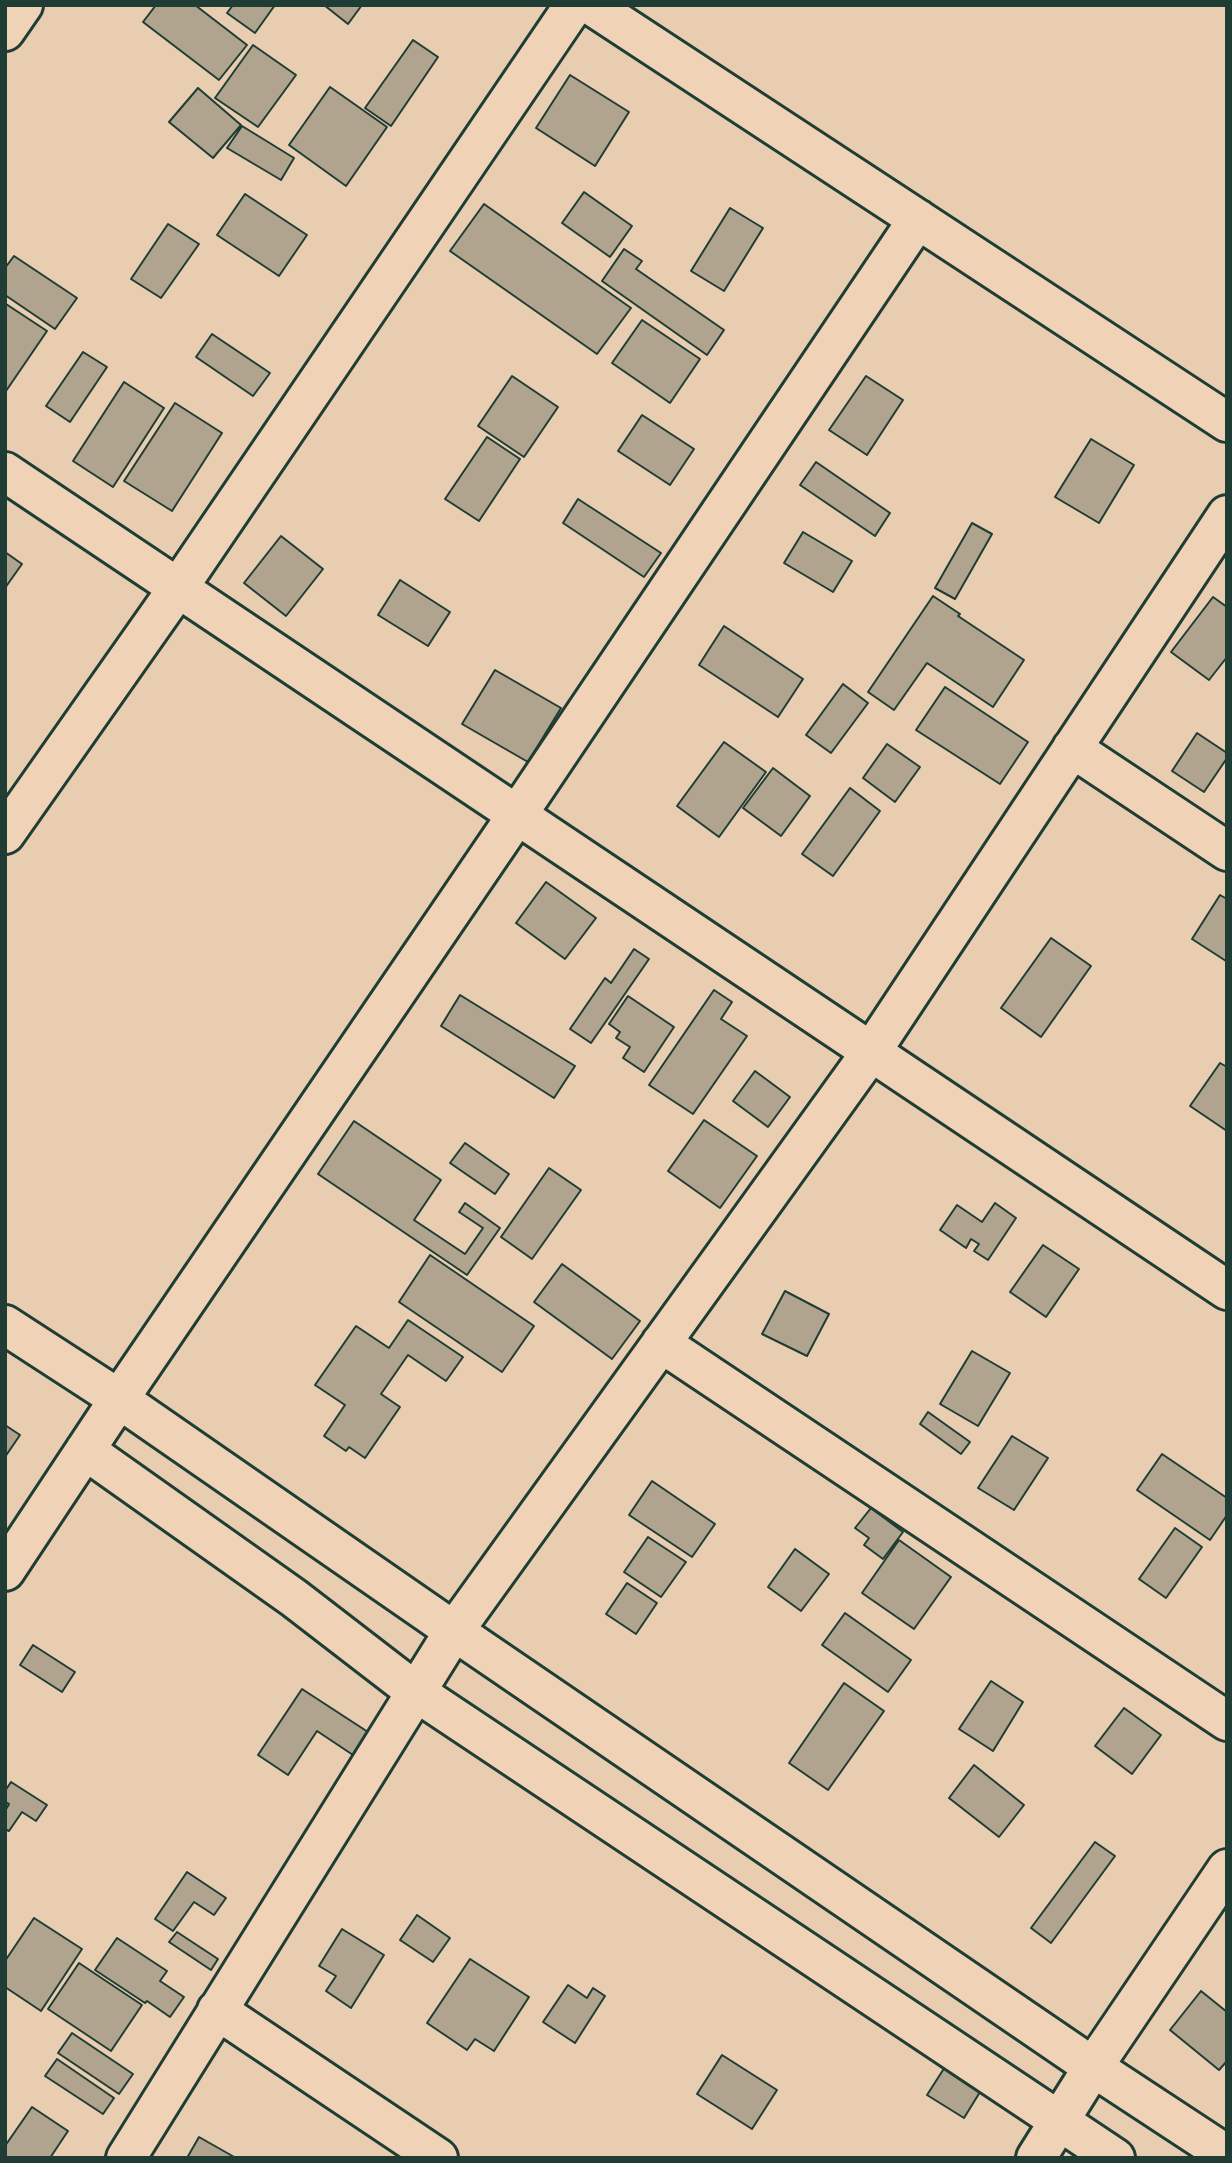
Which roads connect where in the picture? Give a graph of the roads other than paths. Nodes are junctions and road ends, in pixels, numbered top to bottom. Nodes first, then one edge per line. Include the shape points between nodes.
1 (23, 5) edge
2 (574, 5) edge
3 (591, 5) edge
4 (5, 31) edge
5 (918, 219) junction
6 (1227, 422) edge
7 (5, 472) edge
8 (1227, 515) edge
9 (178, 588) junction
10 (1072, 748) junction
11 (517, 815) junction
12 (5, 834) edge
13 (1227, 851) edge
14 (871, 1052) junction
15 (1227, 1290) edge
16 (5, 1325) edge
17 (661, 1343) junction
18 (119, 1399) junction
19 (85, 1450) junction
20 (5, 1571) edge
21 (454, 1631) junction
22 (416, 1692) junction
23 (1227, 1721) edge
24 (1227, 1869) edge
25 (217, 2010) junction
26 (1093, 2067) junction
27 (1059, 2121) junction
28 (1227, 2155) edge
29 (126, 2158) edge
30 (438, 2158) edge
31 (1036, 2158) edge
32 (1115, 2158) edge

1 - 4 street
2 - 9 street
3 - 5 street
5 - 6 street
5 - 11 street
7 - 9 street
8 - 10 street
9 - 11 street
9 - 12 street
10 - 13 street
10 - 14 street
11 - 14 street
11 - 18 street
14 - 15 street
14 - 17 street
16 - 18 street
17 - 21 street
17 - 23 street
18 - 19 street
18 - 21 street
19 - 20 street
19 - 22 street via 294,1598
21 - 22 street
21 - 26 street
22 - 25 street
22 - 27 street
24 - 26 street
25 - 29 street
25 - 30 street
26 - 27 street
26 - 28 street
27 - 31 street
27 - 32 street

